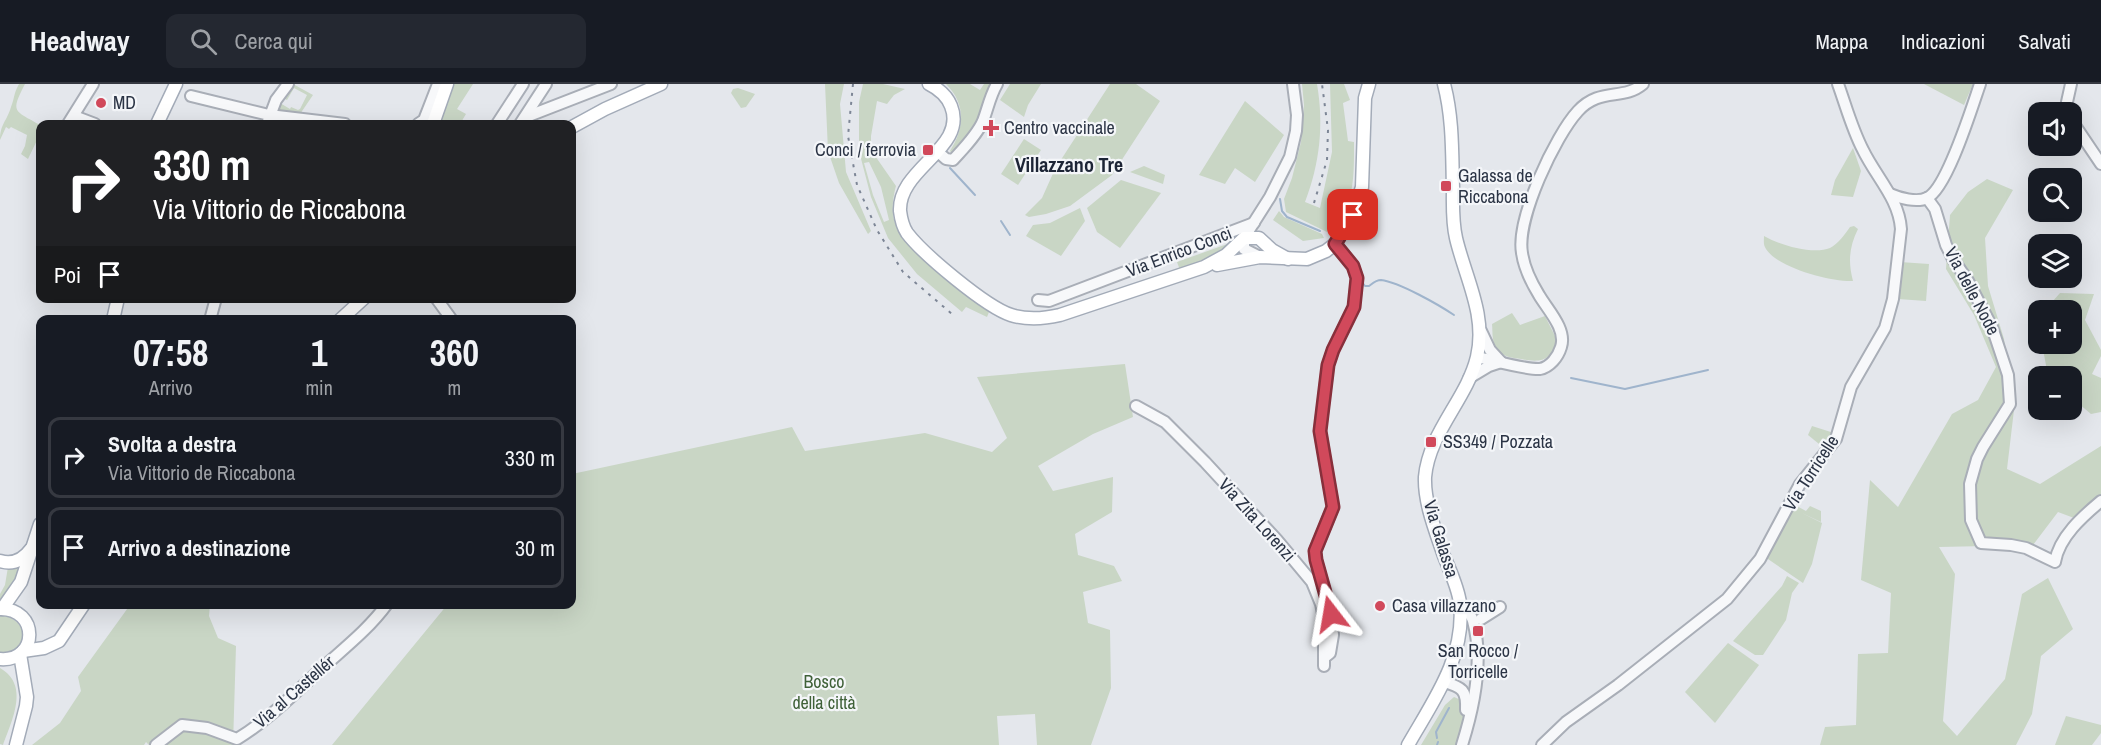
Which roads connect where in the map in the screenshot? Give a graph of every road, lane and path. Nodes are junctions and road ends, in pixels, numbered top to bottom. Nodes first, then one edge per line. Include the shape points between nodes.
1 (93, 84) edge
2 (176, 84) edge
3 (288, 84) edge
4 (438, 84) edge
5 (447, 84) edge
6 (523, 84) edge
7 (546, 84) edge
8 (661, 84) edge
9 (929, 84) edge
10 (998, 84) edge
11 (1293, 84) edge
12 (1369, 84) edge
13 (1375, 84) edge
14 (1444, 84) edge
15 (1643, 84) edge
16 (1838, 84) edge
17 (1980, 84) edge
18 (2071, 84) edge
19 (604, 86) edge
20 (191, 96) dead end
21 (2067, 102) edge
22 (612, 106) junction
23 (1365, 118) junction
24 (71, 120) edge
25 (159, 120) edge
26 (268, 120) edge
27 (424, 120) edge
28 (434, 120) edge
29 (500, 120) edge
30 (524, 120) edge
31 (525, 120) edge
32 (576, 125) edge
33 (2082, 136) edge
34 (937, 151) junction
35 (2101, 164) edge
36 (1890, 194) junction
37 (1927, 198) junction
38 (1256, 220) junction
39 (1244, 238) junction
40 (1264, 241) junction
41 (1335, 244) junction
42 (1260, 257) junction
43 (1288, 259) junction
44 (1204, 267) junction
45 (1105, 281) junction
46 (1111, 298) junction
47 (1038, 300) dead end
48 (359, 303) edge
49 (440, 303) edge
50 (345, 315) edge
51 (449, 315) edge
52 (1481, 331) junction
53 (1477, 357) junction
54 (1501, 362) junction
55 (1469, 378) junction
56 (1136, 406) dead end
57 (2101, 501) edge
58 (36, 539) edge
59 (34, 546) junction
60 (0, 561) edge
61 (18, 588) junction
62 (1460, 602) junction
63 (1500, 607) dead end
64 (1, 609) edge
65 (81, 609) edge
66 (383, 609) edge
67 (21, 615) junction
68 (1481, 620) junction
69 (30, 633) junction
70 (53, 645) junction
71 (1477, 648) junction
72 (21, 653) junction
73 (0, 659) edge
74 (1444, 682) junction
75 (26, 684) junction
76 (1458, 686) junction
77 (1462, 744) edge
78 (16, 745) edge
79 (156, 745) edge
80 (1408, 745) edge
81 (1542, 745) edge

1 - 24 street
2 - 25 main road
3 - 26 street
4 - 27 street
5 - 28 main road
6 - 29 street
7 - 30 street
8 - 22 main road
9 - 34 main road, Via Enrico Conci via 943,93 954,115 952,132
10 - 34 street via 988,100 982,122 965,147 953,160
11 - 38 street, Via Enrico Conci via 1297,115 1292,151 1285,171
12 - 23 main road
13 - 23 main road
14 - 52 main road, Via Galassa via 1450,120 1455,236
15 - 54 street via 1629,92 1604,95 1587,103 1562,134 1530,200 1521,239 1531,280 1559,328 1562,344 1558,354 1543,368
16 - 36 street, Via Torricelle via 1863,152
17 - 37 street via 1954,157 1939,186
18 - 21 street
19 - 22 street
19 - 31 street
20 - 26 street
22 - 32 main road
23 - 41 main road via 1359,201
33 - 35 street
34 - 46 main road, Via Enrico Conci via 908,183 901,201 901,220 906,231 926,252 986,302 1017,316 1049,318
36 - 37 street
36 - 81 street, Via Torricelle via 1900,216 1901,230 1892,309 1883,333 1851,387 1836,439 1800,484 1760,559 1736,591 1566,722
37 - 57 street, Via delle Node via 1935,209 1953,260 1992,327 2008,375 2010,404 1980,453 1971,483 1971,520 1980,543 2026,548 2055,562 2065,538
38 - 39 street, Via Enrico Conci
38 - 40 street
38 - 45 street, Via Enrico Conci
39 - 40 main road
39 - 42 street via 1245,249
39 - 44 main road, Via Enrico Conci via 1226,255
40 - 43 main road
41 - 43 main road via 1317,256
41 - 56 street, Via Zita Lorenzi via 1353,266 1357,278 1354,307 1328,365 1320,431 1333,500 1315,551 1333,635 1330,653 1324,661 1322,604 1312,582 1205,462 1165,422
42 - 43 main road
42 - 44 main road
44 - 46 main road, Via Enrico Conci
45 - 46 street, Via Enrico Conci
45 - 47 street, Via Enrico Conci via 1049,301
48 - 50 main road
49 - 51 street
52 - 53 main road, Via Galassa
52 - 54 street
53 - 54 street
53 - 55 main road, Via Galassa
54 - 55 street
55 - 62 main road, Via Galassa via 1431,451 1425,480 1432,519
58 - 59 main road
59 - 60 main road via 20,560
59 - 61 main road
61 - 64 main road
61 - 67 main road via 17,608
62 - 68 street
62 - 74 main road, Via Galassa via 1456,656
63 - 68 street
64 - 67 main road
65 - 70 main road
66 - 79 street, Via al Castellér via 358,637 244,735 237,739 207,728 182,725
67 - 69 main road
68 - 71 street
69 - 70 main road via 39,642
69 - 72 main road
70 - 72 main road
71 - 76 street via 1470,678
71 - 77 street via 1473,703
72 - 73 main road
72 - 75 main road
73 - 75 main road via 14,668
74 - 76 street
74 - 80 main road, Via Galassa
75 - 78 main road via 26,706
76 - 77 street via 1467,700

